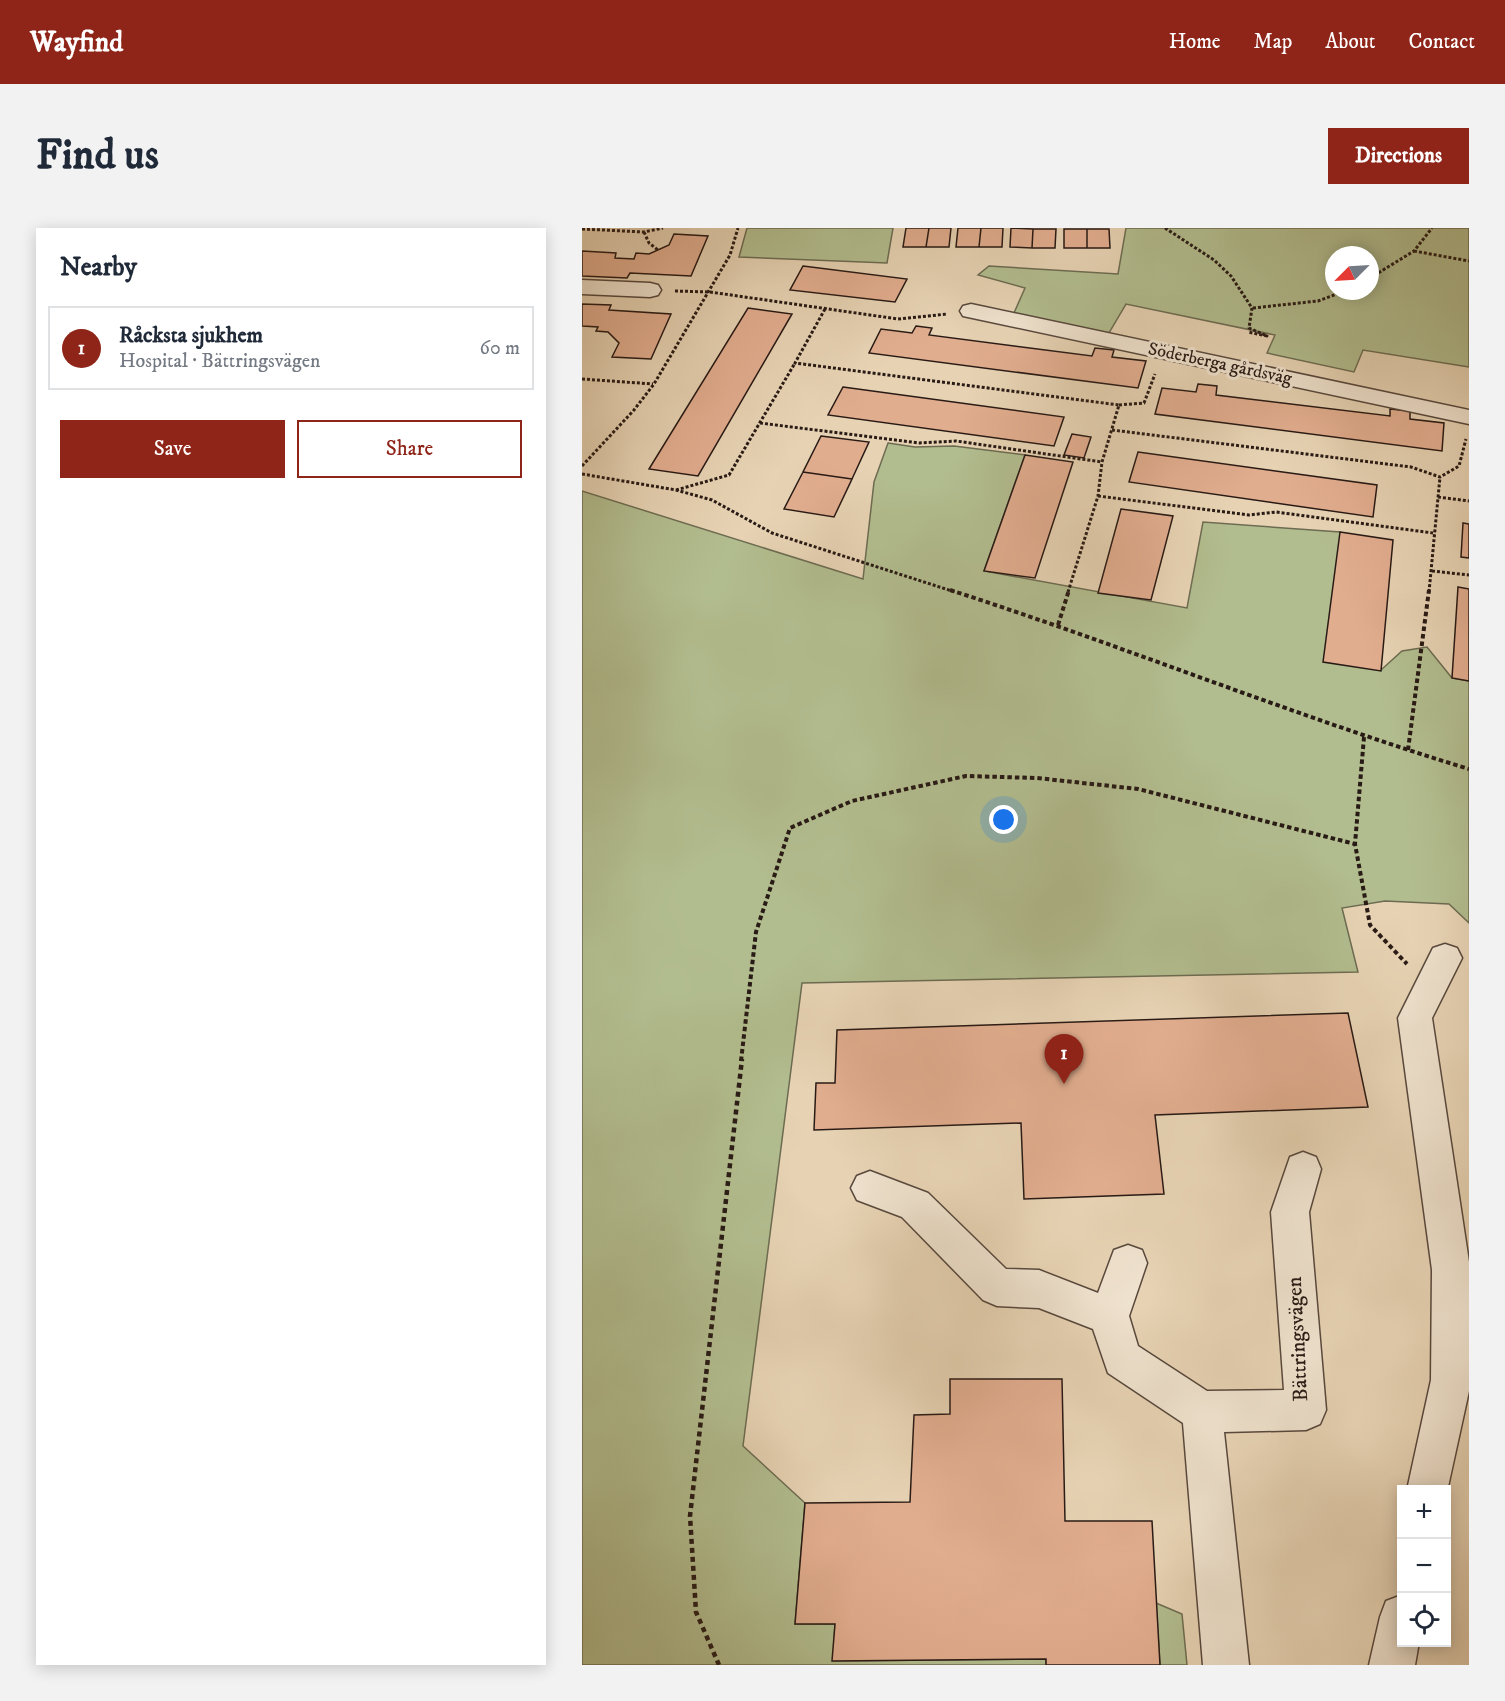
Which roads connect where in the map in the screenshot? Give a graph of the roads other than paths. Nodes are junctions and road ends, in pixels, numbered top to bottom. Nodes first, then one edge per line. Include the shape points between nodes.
1 (582, 287) edge
2 (650, 290) road end
3 (971, 312) road end
4 (1468, 427) edge
5 (1438, 973) road end
6 (1303, 1169) dead end
7 (870, 1188) dead end
8 (1128, 1263) dead end
9 (1460, 1265) edge
10 (1109, 1316) junction
11 (1202, 1412) junction
12 (1429, 1485) edge
13 (1397, 1638) edge
14 (1226, 1665) edge
15 (1392, 1665) edge

1 - 2 street
3 - 4 street, Söderberga gårdsväg via 1162,352
5 - 9 street via 1415,1018
6 - 11 street, Bättringsvägen via 1290,1212 1306,1410
7 - 10 street via 915,1205 997,1287 1039,1289
8 - 10 street
9 - 12 street via 1451,1380
10 - 11 street via 1122,1359
11 - 14 street
13 - 15 street

